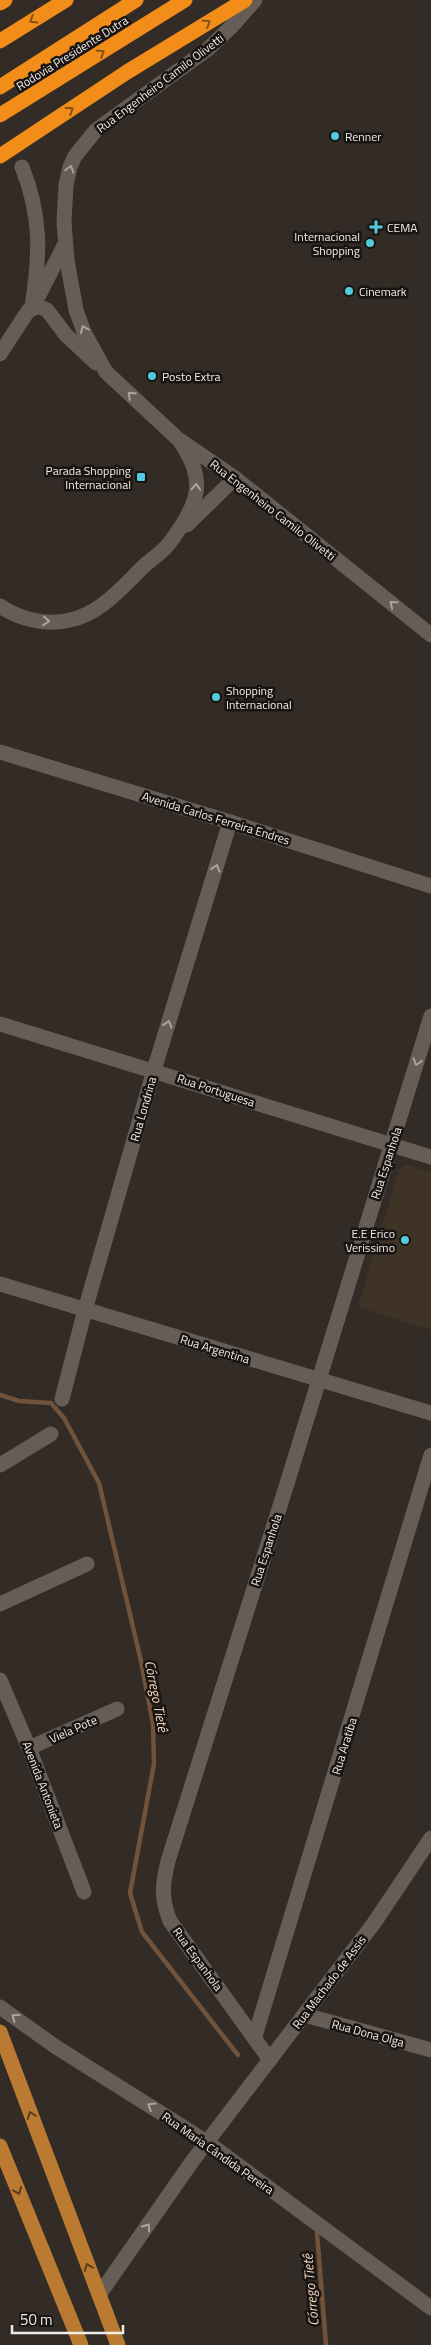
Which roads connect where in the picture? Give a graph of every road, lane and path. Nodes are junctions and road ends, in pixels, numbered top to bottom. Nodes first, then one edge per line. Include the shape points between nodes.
1 (5, 0) edge
2 (66, 0) edge
3 (136, 0) edge
4 (185, 0) edge
5 (245, 0) edge
6 (255, 0) edge
7 (0, 3) edge
8 (0, 41) edge
9 (0, 87) edge
10 (0, 115) edge
11 (0, 156) edge
12 (22, 167) dead end
13 (65, 244) junction
14 (32, 307) junction
15 (0, 354) edge
16 (106, 372) junction
17 (178, 439) junction
18 (235, 478) junction
19 (170, 542) junction
20 (0, 606) edge
21 (431, 635) edge
22 (0, 752) edge
23 (230, 822) junction
24 (431, 886) edge
25 (431, 1016) edge
26 (0, 1024) edge
27 (154, 1070) junction
28 (392, 1146) junction
29 (431, 1157) edge
30 (0, 1284) edge
31 (85, 1310) junction
32 (320, 1380) junction
33 (62, 1399) dead end
34 (431, 1413) edge
35 (51, 1434) dead end
36 (431, 1455) edge
37 (0, 1465) edge
38 (88, 1564) dead end
39 (0, 1604) edge
40 (0, 1680) edge
41 (116, 1709) dead end
42 (29, 1748) junction
43 (431, 1838) edge
44 (84, 1892) dead end
45 (0, 2006) edge
46 (305, 2015) junction
47 (0, 2032) edge
48 (255, 2036) junction
49 (431, 2050) edge
50 (270, 2060) junction
51 (222, 2123) junction
52 (192, 2133) junction
53 (207, 2142) junction
54 (0, 2146) edge
55 (191, 2163) junction
56 (99, 2295) junction
57 (431, 2308) edge
58 (81, 2345) edge
59 (118, 2345) edge

1 - 7 highway
2 -> 8 highway
3 - 9 highway, Rodovia Presidente Dutra
10 -> 4 highway, Rodovia Presidente Dutra
11 -> 5 highway via 127,72
13 -> 6 street, Rua Engenheiro Camilo Olivetti via 66,185 70,167 84,143 96,130 208,49
12 - 14 street via 32,194 38,231 38,269
13 - 14 street
16 -> 13 street, Rua Engenheiro Camilo Olivetti via 76,310
14 - 15 street
14 - 16 street via 47,310 74,343
17 -> 16 street, Rua Engenheiro Camilo Olivetti
17 - 18 street, Rua Engenheiro Camilo Olivetti
19 -> 17 street via 188,513 196,492 194,468
18 - 19 street
21 -> 18 street, Rua Engenheiro Camilo Olivetti
20 -> 19 street via 14,614 41,621 75,619 92,611 118,591
22 - 23 street, Avenida Carlos Ferreira Endres
23 - 24 street, Avenida Carlos Ferreira Endres
27 -> 23 street, Rua Londrina
25 -> 28 street, Rua Espanhola
26 - 27 street, Rua Portuguesa
27 - 28 street, Rua Portuguesa
27 - 31 street, Rua Londrina
28 - 29 street, Rua Portuguesa
28 - 32 street, Rua Espanhola
30 - 31 street, Rua Argentina
31 - 32 street, Rua Argentina
31 - 33 street, Rua Londrina
32 - 34 street, Rua Argentina
32 - 48 street, Rua Espanhola via 162,1885 170,1921
35 - 37 street
36 - 48 street, Rua Aratiba
38 - 39 street
40 - 42 street, Avenida Antonieta
41 - 42 street, Viela Pote
42 - 44 street, Avenida Antonieta
43 - 46 street, Rua Machado de Assis via 374,1923
52 -> 45 street, Rua Maria Cândida Pereira via 56,2047
46 - 49 street, Rua Dona Olga
46 - 50 street, Rua Machado de Assis
56 -> 47 main road
48 - 50 street, Rua Espanhola
50 - 51 street, Rua Machado de Assis
51 - 52 street
51 - 53 street, Rua Machado de Assis
52 - 53 street, Rua Maria Cândida Pereira
52 - 55 street
53 - 55 street, Rua Machado de Assis
53 - 57 street, Rua Maria Cândida Pereira
54 -> 58 main road
56 -> 55 street, Rua Machado de Assis
56 - 59 main road

